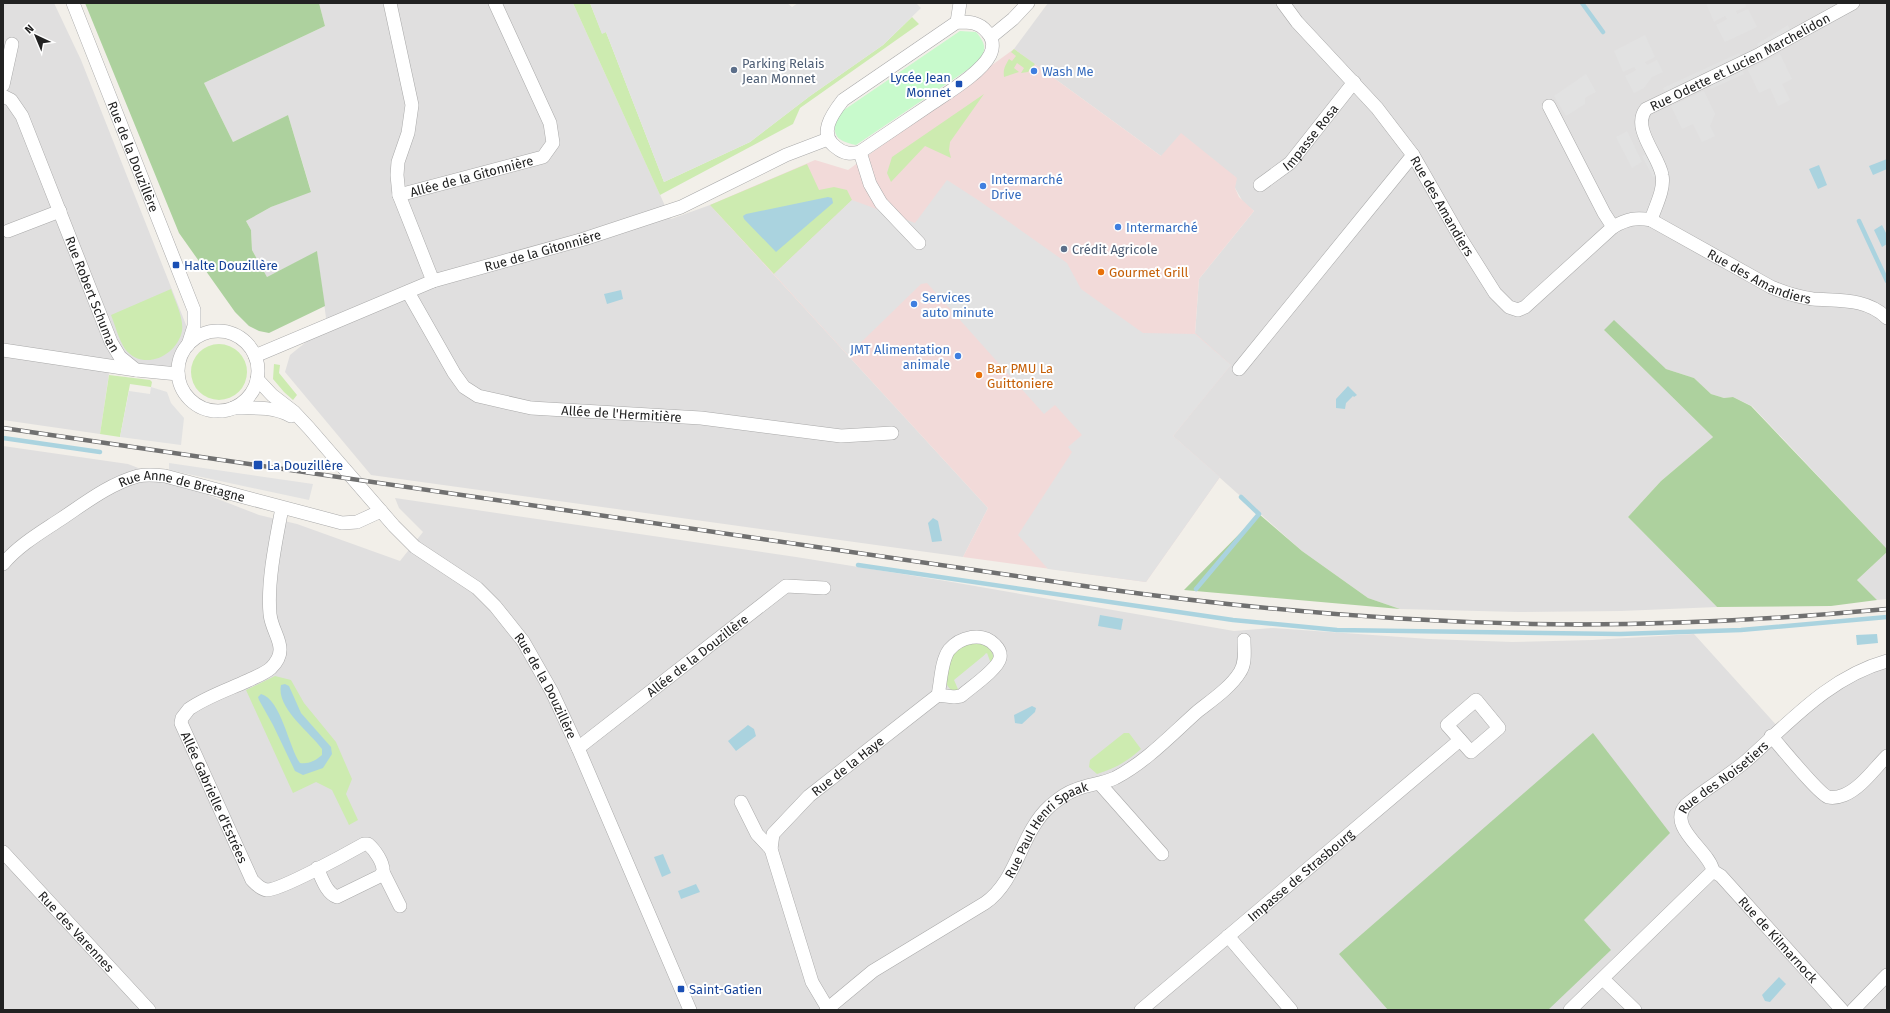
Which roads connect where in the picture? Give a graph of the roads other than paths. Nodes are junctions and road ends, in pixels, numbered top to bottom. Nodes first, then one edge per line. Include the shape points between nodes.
1 (73, 3) edge
2 (390, 3) edge
3 (495, 3) edge
4 (960, 3) edge
5 (1028, 3) edge
6 (1283, 3) edge
7 (1853, 3) edge
8 (957, 22) junction
9 (992, 37) junction
10 (12, 44) dead end
11 (1354, 82) junction
12 (3, 85) edge
13 (3, 96) edge
14 (1549, 106) dead end
15 (828, 139) junction
16 (860, 152) junction
17 (1413, 154) junction
18 (1260, 185) dead end
19 (399, 196) junction
20 (60, 211) junction
21 (1651, 220) junction
22 (1613, 227) junction
23 (8, 231) dead end
24 (919, 243) dead end
25 (433, 281) junction
26 (408, 292) junction
27 (194, 310) junction
28 (1887, 318) edge
29 (223, 331) junction
30 (188, 345) junction
31 (3, 350) edge
32 (255, 356) junction
33 (1239, 369) dead end
34 (136, 370) junction
35 (178, 374) junction
36 (257, 379) junction
37 (232, 408) junction
38 (310, 428) junction
39 (892, 433) dead end
40 (282, 508) junction
41 (381, 512) junction
42 (3, 564) edge
43 (824, 588) dead end
44 (1244, 640) dead end
45 (1887, 661) edge
46 (938, 695) junction
47 (1771, 736) junction
48 (1460, 740) dead end
49 (578, 748) junction
50 (1887, 756) edge
51 (1100, 784) junction
52 (741, 802) dead end
53 (771, 849) junction
54 (3, 852) edge
55 (1162, 854) dead end
56 (317, 868) junction
57 (1713, 871) junction
58 (383, 872) junction
59 (400, 906) dead end
60 (1228, 936) junction
61 (1887, 975) edge
62 (1603, 979) junction
63 (827, 1009) edge
64 (149, 1010) edge
65 (690, 1010) edge
66 (1141, 1010) edge
67 (1291, 1010) edge
68 (1570, 1010) edge
69 (1635, 1010) edge
70 (1842, 1010) edge
71 (1853, 1010) edge

1 - 27 street, Rue de la Douzillère
2 - 19 street, Allée de la Gitonnière via 412,105 408,133 398,162
3 - 19 street, Allée de la Gitonnière via 550,123 553,143 543,157
4 - 8 street
5 - 9 street
6 - 11 street, Rue des Amandiers via 1297,22
7 - 21 street, Rue Odette et Lucien Marchelidon via 1760,54 1646,109 1641,118 1643,131 1663,176
8 - 9 street via 974,22
8 - 15 street via 843,100 833,114 826,131
9 - 16 street via 990,56 977,70
10 - 12 street
11 - 17 street, Rue des Amandiers
11 - 18 street, Impasse Rosa via 1290,163
13 - 20 street, Rue Robert Schuman via 11,100 22,116
14 - 22 street
15 - 16 street via 842,152
15 - 25 street, Rue de la Gitonnière via 786,155 681,207 584,239
16 - 24 street via 870,184 882,203
17 - 22 street, Rue des Amandiers via 1461,239 1491,286 1509,307 1518,310 1534,300
17 - 33 street
19 - 25 street, Allée de la Gitonnière
20 - 23 street
20 - 34 street, Rue Robert Schuman via 113,346 125,362
21 - 22 street, Rue des Amandiers via 1634,218
21 - 28 street, Rue des Amandiers via 1771,287 1792,295 1858,302 1876,309
25 - 26 street, Rue de la Gitonnière
26 - 32 street, Rue de la Gitonnière
26 - 39 street, Allée de l'Hermitière via 454,373 464,387 478,396 531,408 701,418 841,436
27 - 29 street, Rue de la Douzillère via 208,323
27 - 30 street, Rue de la Douzillère via 194,326
29 - 30 street via 204,333
29 - 32 street via 240,337 249,345
30 - 35 street via 179,362
31 - 34 street, Rue Robert Schuman
32 - 36 street via 258,367
34 - 35 street, Rue Robert Schuman
35 - 37 street via 186,394 195,403 207,409
36 - 37 street via 252,391
36 - 38 street, Rue de la Douzillère
37 - 38 street, Rue de la Douzillère via 274,409
38 - 41 street, Rue de la Douzillère
40 - 41 street, Rue Anne de Bretagne via 342,523 357,522
40 - 42 street, Rue Anne de Bretagne via 165,476 140,476 101,492 21,546
40 - 56 street, Allée Gabrielle d'Estrées via 273,558 270,608 271,621 280,644 278,660 264,673 188,709 181,723 252,880 266,890 277,888
41 - 49 street, Rue de la Douzillère via 415,547 477,588 500,611 537,664
43 - 49 street, Allée de la Douzillère via 786,586
44 - 51 street, Rue Paul Henri Spaak via 1244,664 1230,684 1144,757 1117,776
45 - 47 street, Rue des Noisetiers via 1869,666 1841,681 1802,709
46 - 46 street via 961,696 998,663 1000,653 997,647 987,639 979,637 958,642 947,654
46 - 53 street, Rue de la Haye via 809,796 773,834
47 - 50 street via 1828,797 1842,796 1856,787
47 - 57 street, Rue des Noisetiers via 1744,762 1698,795 1681,811 1685,828 1712,865
48 - 60 street, Impasse de Strasbourg
49 - 65 street, Rue de la Douzillère
51 - 55 street
51 - 63 street, Rue Paul Henri Spaak via 1068,793 1044,813 1032,830 1006,881 991,899 873,971
52 - 53 street via 757,834
53 - 63 street via 812,982
54 - 64 street, Rue des Varennes
56 - 58 street via 327,889 332,895 337,896 380,876
56 - 58 street, Allée Gabrielle d'Estrées via 368,844 384,868
57 - 62 street
57 - 70 street, Rue de Kilmarnock via 1721,876
58 - 59 street, Allée Gabrielle d'Estrées
60 - 66 street, Impasse de Strasbourg
60 - 67 street
61 - 71 street
62 - 68 street
62 - 69 street

